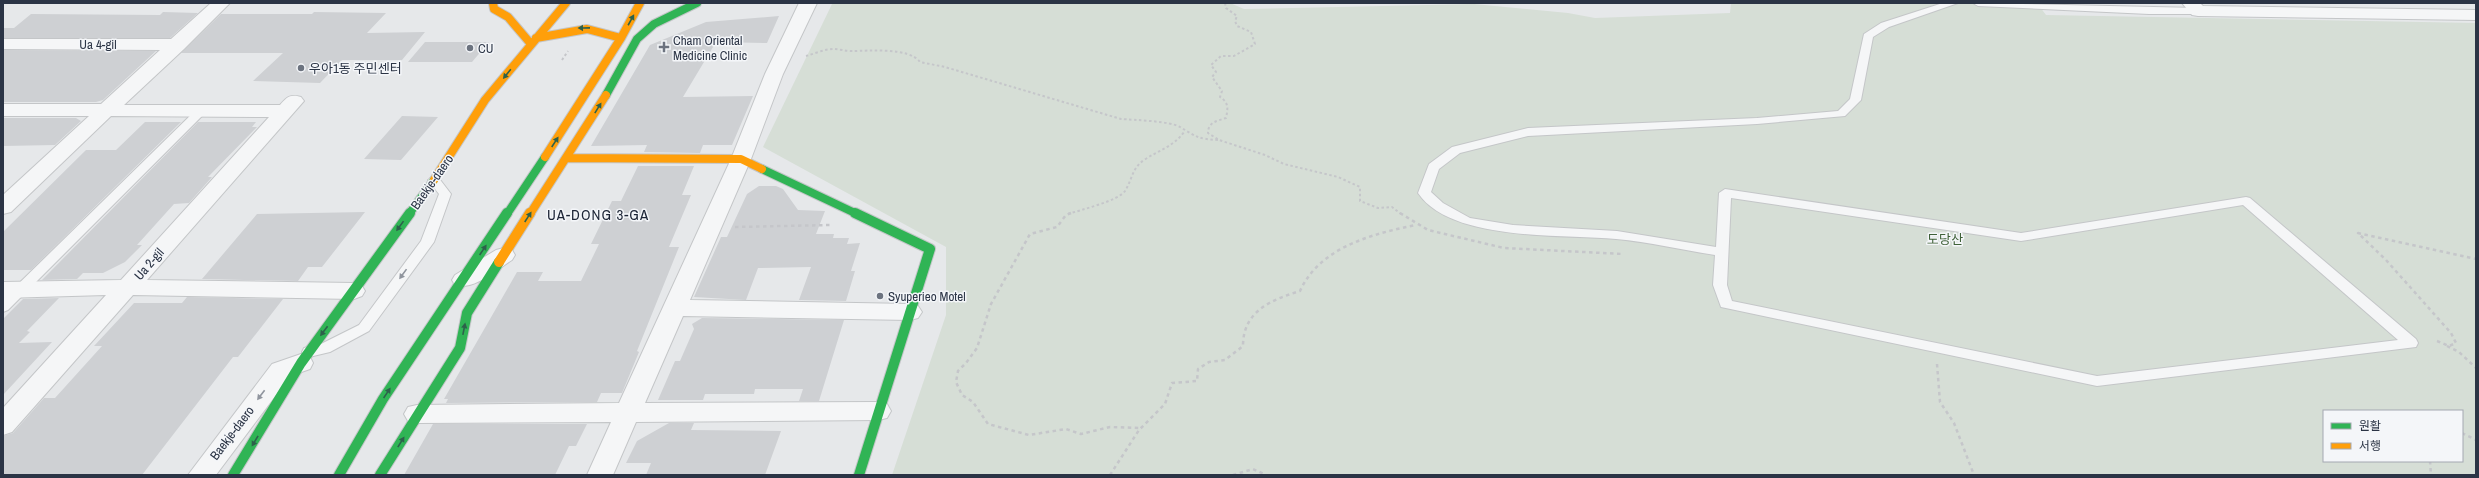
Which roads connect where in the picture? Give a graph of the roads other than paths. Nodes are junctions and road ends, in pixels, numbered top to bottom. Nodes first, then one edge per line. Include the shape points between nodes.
1 (221, 3) edge
2 (493, 3) edge
3 (566, 3) edge
4 (640, 3) edge
5 (697, 3) edge
6 (808, 3) edge
7 (1953, 3) edge
8 (1978, 3) edge
9 (2194, 7) edge
10 (2476, 15) edge
11 (621, 38) junction
12 (534, 41) junction
13 (11, 44) edge
14 (178, 45) junction
15 (612, 86) junction
16 (577, 108) junction
17 (3, 110) edge
18 (108, 110) junction
19 (202, 110) junction
20 (585, 128) junction
21 (566, 158) junction
22 (741, 159) junction
23 (434, 180) junction
24 (28, 184) junction
25 (3, 185) edge
26 (3, 207) edge
27 (1721, 252) junction
28 (504, 255) junction
29 (129, 287) junction
30 (12, 290) edge
31 (354, 291) junction
32 (462, 291) junction
33 (3, 307) edge
34 (675, 308) junction
35 (910, 312) junction
36 (467, 313) junction
37 (305, 357) junction
38 (878, 411) junction
39 (418, 414) junction
40 (629, 414) junction
41 (3, 425) edge
42 (200, 475) edge
43 (233, 475) edge
44 (339, 475) edge
45 (380, 475) edge
46 (600, 475) edge
47 (859, 475) edge

1 - 14 street
2 - 12 street via 494,9 510,15 517,21 521,36
3 - 12 street, Baekje-daero
11 -> 4 street
5 - 15 street via 654,24 637,39
6 - 22 street via 774,74
7 - 27 lane via 1885,25 1868,36 1855,100 1841,114 1756,121 1528,132 1456,150 1433,167 1424,193 1439,206 1467,220 1513,229 1617,235
8 - 9 lane via 2149,11
9 - 10 street
11 -> 12 street via 593,28 568,29
11 - 16 street
12 -> 23 street, Baekje-daero via 485,100
13 - 14 street, Ua 4-gil
14 - 18 street
15 - 16 street
20 -> 15 street
16 - 20 street
32 -> 16 street
17 - 18 street
18 - 19 street
18 - 24 street
19 - 29 street, Ua 2-gil via 289,106
19 - 30 lane
20 - 21 street
21 - 22 street
28 -> 21 street
22 - 34 street
22 - 35 street via 930,250
23 -> 31 street, Baekje-daero
23 -> 37 lane via 444,194 427,242 364,328
24 - 25 street
24 - 26 street
27 - 27 lane via 1725,194 2021,237 2246,201 2411,344 2097,381 1726,304 1720,285
28 - 32 street
28 - 36 street
29 - 30 street
29 - 31 street
29 - 41 street, Ua 2-gil
30 - 33 lane
31 -> 37 street, Baekje-daero
32 - 36 street
44 -> 32 street via 383,399
34 - 35 street
34 - 40 street
35 - 38 street
39 -> 36 street via 460,348
37 -> 42 street, Baekje-daero via 281,370
37 -> 43 street, Baekje-daero
38 - 40 street
38 - 47 street
39 - 40 street
45 -> 39 street
40 - 46 street

